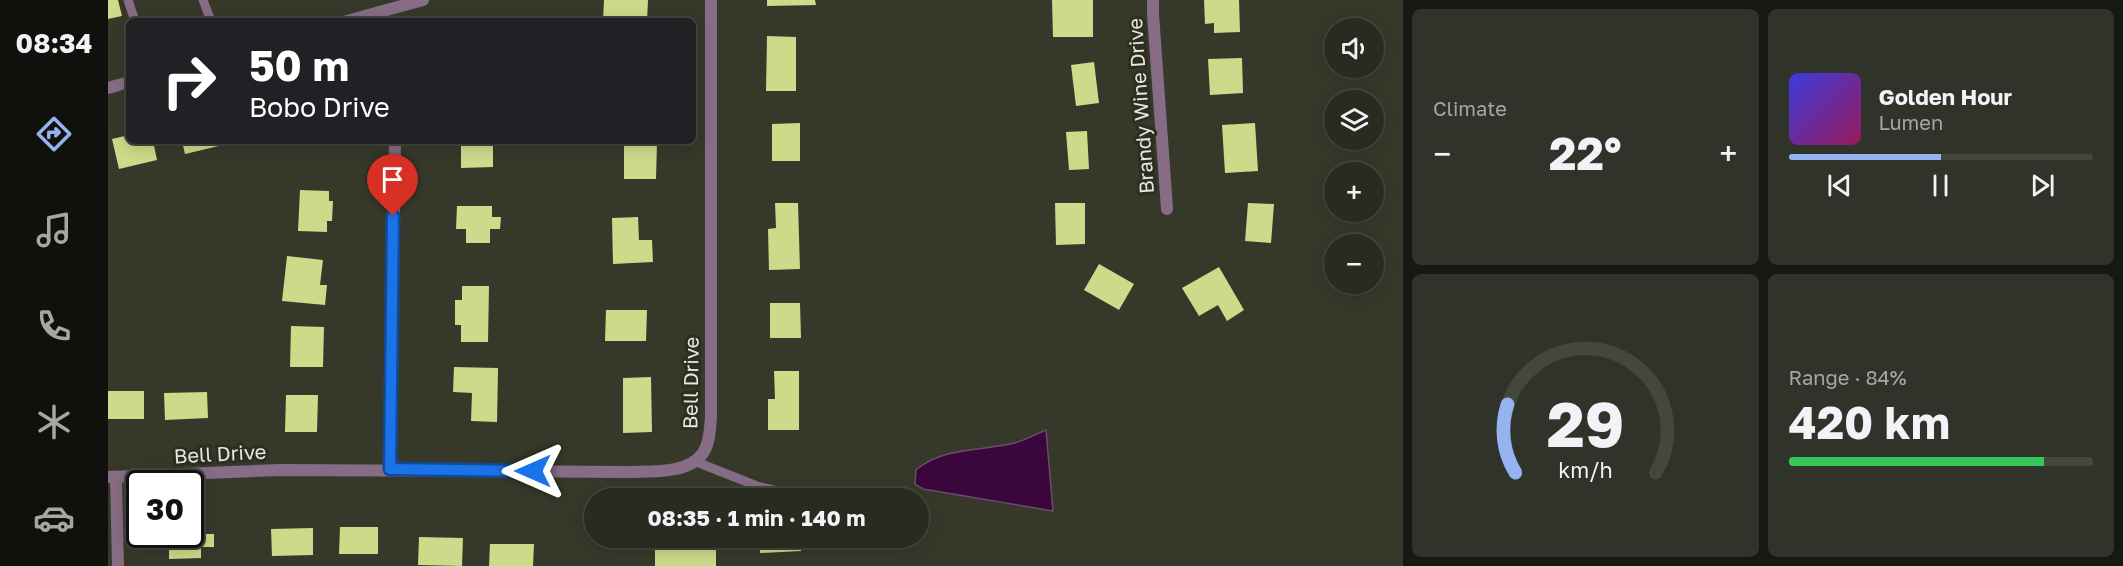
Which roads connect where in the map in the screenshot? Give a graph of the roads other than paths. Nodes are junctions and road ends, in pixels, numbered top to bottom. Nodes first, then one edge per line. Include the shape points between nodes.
1 (128, 0) edge
2 (203, 0) edge
3 (423, 0) edge
4 (711, 0) edge
5 (1153, 0) edge
6 (396, 7) junction
7 (134, 18) edge
8 (210, 18) edge
9 (358, 18) edge
10 (396, 18) edge
11 (126, 83) edge
12 (108, 88) edge
13 (395, 144) edge
14 (1167, 209) dead end
15 (693, 461) junction
16 (390, 469) junction
17 (112, 477) edge
18 (765, 488) edge
19 (118, 566) edge

1 - 7 lane
2 - 8 lane
3 - 6 street
4 - 15 street, Bell Drive via 711,417 703,453
5 - 14 street, Brandy Wine Drive
6 - 9 street
6 - 10 street
11 - 12 street
13 - 16 street
15 - 16 street, Bell Drive via 663,471
15 - 18 lane
16 - 17 street, Bell Drive
17 - 19 street

